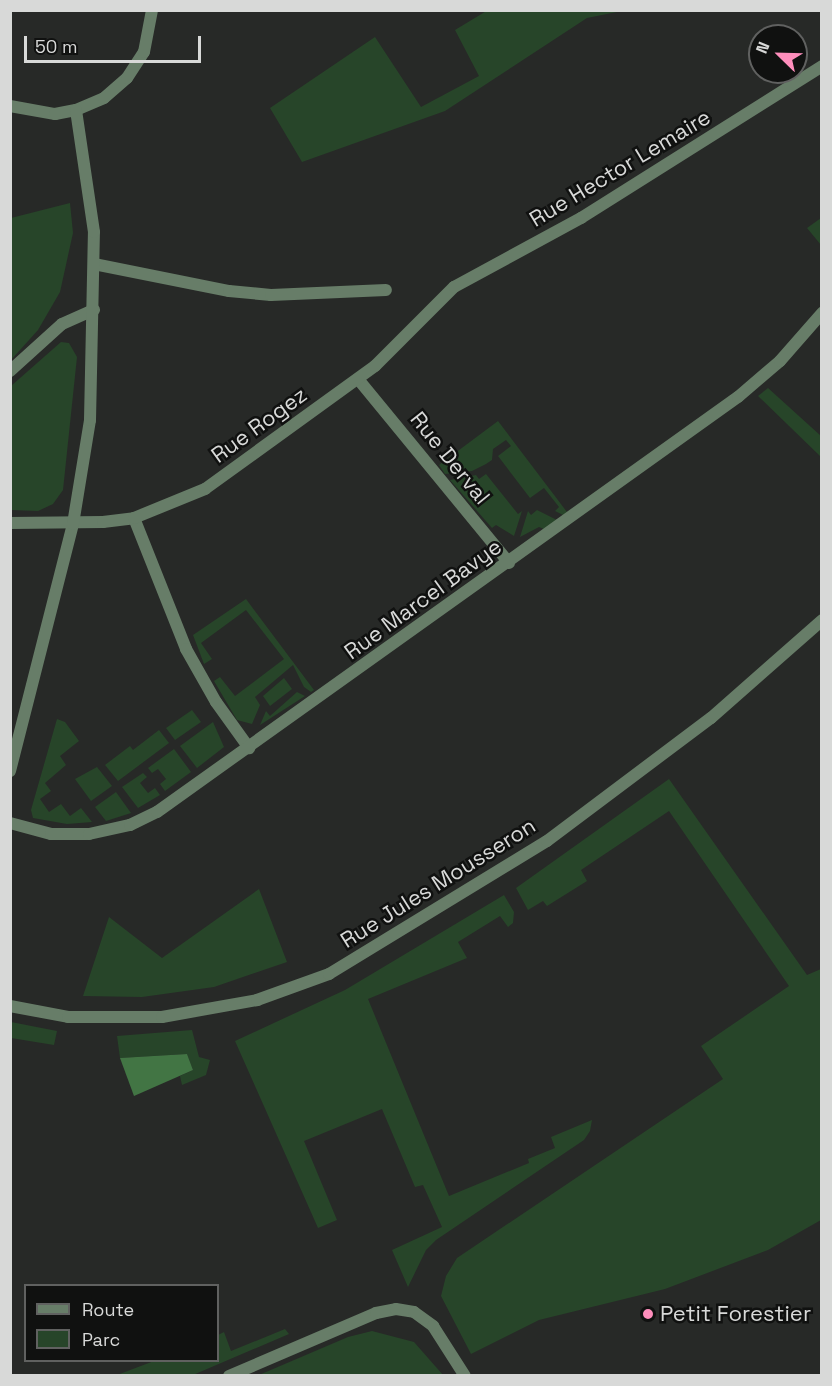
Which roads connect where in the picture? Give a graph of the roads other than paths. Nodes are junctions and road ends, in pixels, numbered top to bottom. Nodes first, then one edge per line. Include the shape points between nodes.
1 (152, 10) edge
2 (822, 66) edge
3 (10, 106) edge
4 (76, 110) junction
5 (94, 264) junction
6 (386, 290) dead end
7 (437, 300) joint
8 (94, 310) junction
9 (822, 313) edge
10 (10, 371) edge
11 (358, 379) junction
12 (134, 518) junction
13 (10, 523) edge
14 (73, 524) junction
15 (509, 563) junction
16 (822, 620) edge
17 (249, 748) junction
18 (10, 771) edge
19 (10, 822) edge
20 (10, 1006) edge
21 (229, 1376) edge
22 (465, 1376) edge

1 - 4 street via 144,52 127,78 104,98
2 - 7 street, Rue Hector Lemaire via 581,218 471,276
3 - 4 street via 34,113
4 - 5 street via 94,232
5 - 6 street via 271,295
5 - 8 street
7 - 11 street, Rue Rogez
8 - 10 street via 62,324
8 - 14 street via 90,420
9 - 15 street, Rue Marcel Bavye via 780,361 747,390
11 - 12 street, Rue Rogez via 205,489
11 - 15 street, Rue Derval
12 - 14 street, Rue Rogez
12 - 17 street via 186,649 212,696
13 - 14 street, Rue Rogez
14 - 18 street
15 - 17 street, Rue Marcel Bavye
16 - 20 street, Rue Jules Mousseron via 711,718 547,841 329,974 246,1003 162,1017 69,1017
17 - 19 street, Rue Marcel Bavye via 157,812 130,825 69,835 39,832
21 - 22 street via 376,1313 396,1309 414,1312 432,1326

